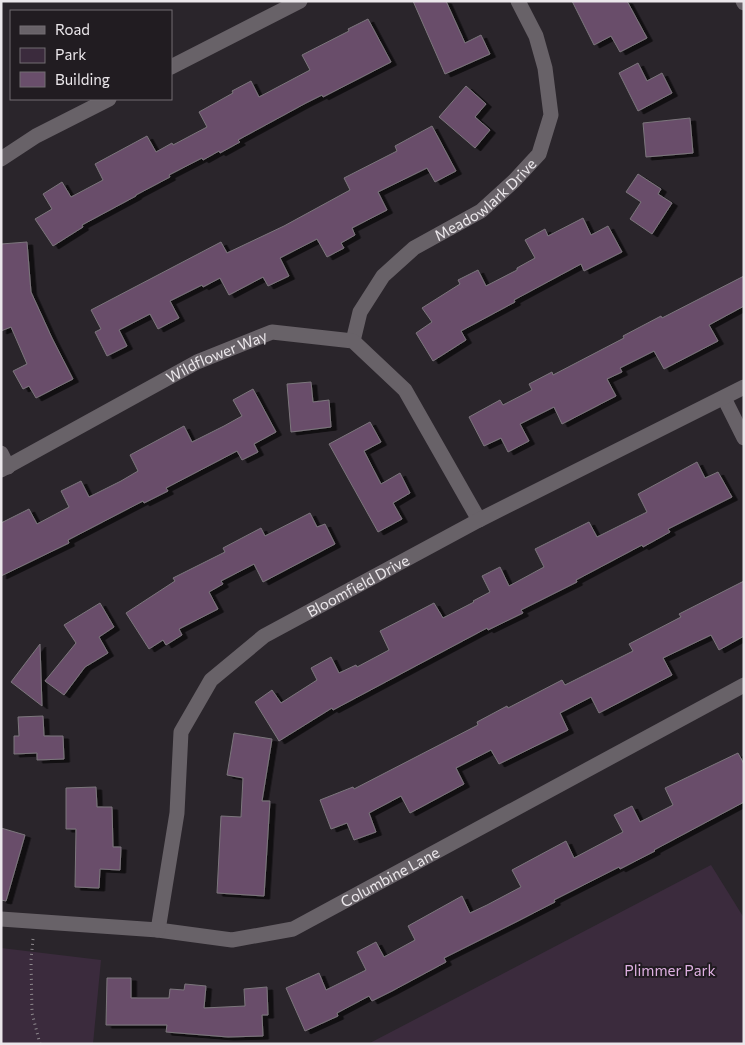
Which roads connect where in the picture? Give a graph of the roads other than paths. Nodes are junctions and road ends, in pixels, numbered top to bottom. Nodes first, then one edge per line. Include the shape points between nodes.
1 (300, 1) edge
2 (518, 1) edge
3 (172, 66) edge
4 (107, 100) edge
5 (1, 159) edge
6 (353, 341) junction
7 (744, 387) edge
8 (724, 398) junction
9 (744, 438) edge
10 (4, 463) edge
11 (479, 520) junction
12 (744, 685) edge
13 (1, 919) edge
14 (158, 930) junction

1 - 3 street
2 - 6 street, Meadowlark Drive via 536,36 545,68 551,114 539,154 482,211 414,248 383,276 360,312
4 - 5 street via 36,136
6 - 10 street, Wildflower Way via 272,332 198,362
6 - 11 street via 405,390
7 - 8 street, Bloomfield Drive
8 - 9 street
8 - 11 street, Bloomfield Drive
11 - 14 street, Bloomfield Drive via 264,636 211,680 181,732 177,813
12 - 14 street, Columbine Lane via 293,929 232,940
13 - 14 street, Columbine Lane

